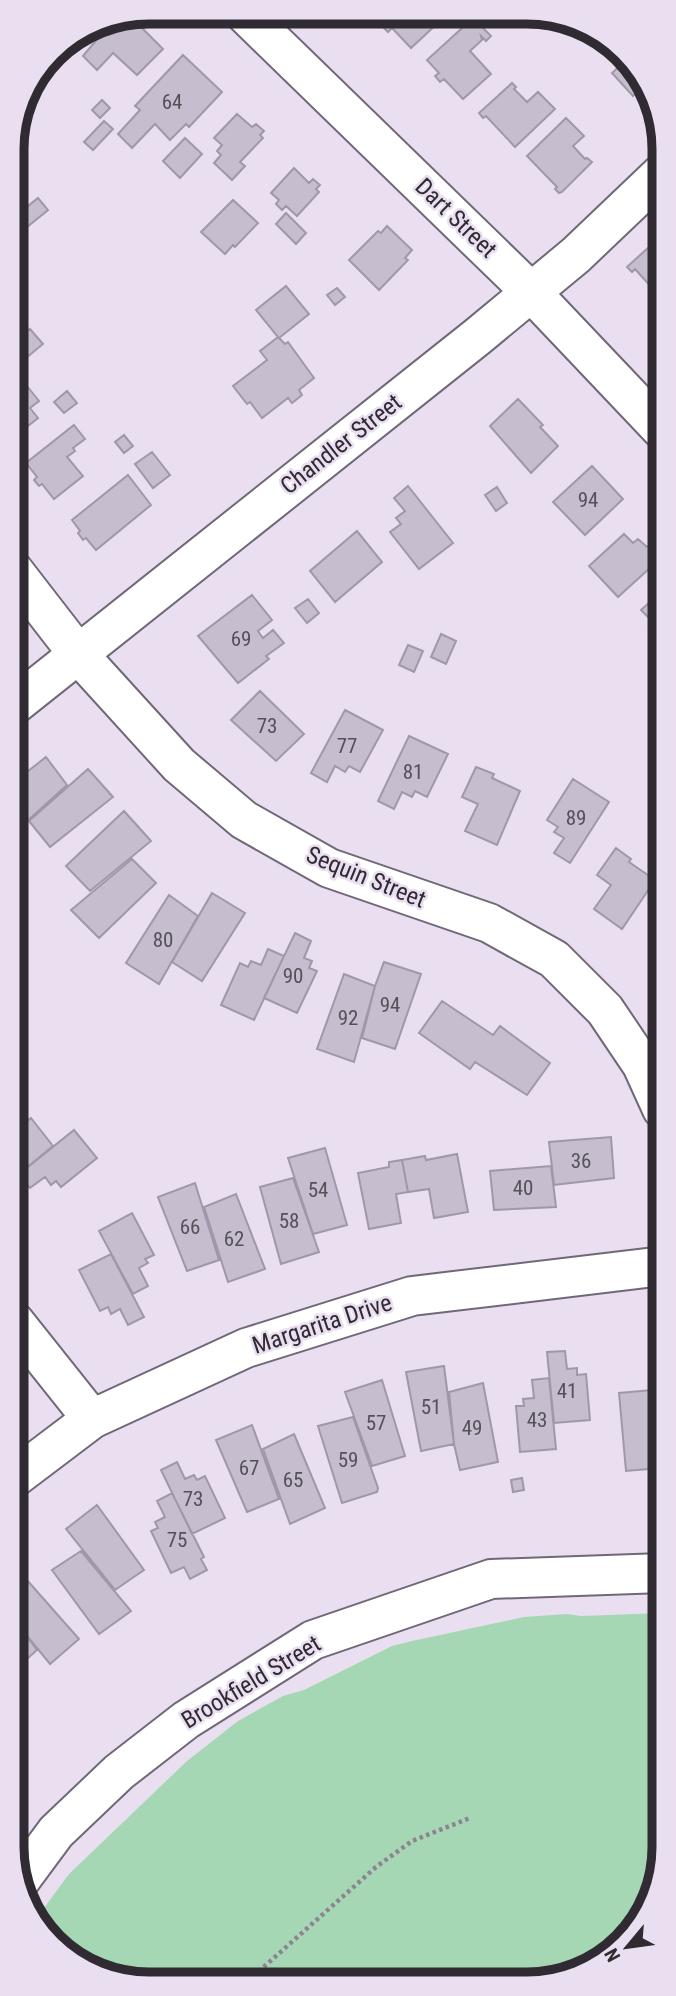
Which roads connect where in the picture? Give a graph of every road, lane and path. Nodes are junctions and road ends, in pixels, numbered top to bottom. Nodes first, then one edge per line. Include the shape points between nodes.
1 (255, 24) edge
2 (652, 183) edge
3 (531, 292) junction
4 (652, 418) edge
5 (25, 585) edge
6 (78, 654) junction
7 (25, 697) edge
8 (651, 1086) edge
9 (651, 1267) edge
10 (24, 1334) edge
11 (92, 1419) junction
12 (24, 1470) edge
13 (651, 1573) edge
14 (470, 1818) dead end
15 (27, 1871) edge
16 (258, 1972) edge

1 - 3 street, Dart Street
2 - 3 street, Chandler Street
3 - 4 street, Dart Street
3 - 6 street, Chandler Street
5 - 6 street, Sequin Street
6 - 7 street, Chandler Street
6 - 8 street, Sequin Street via 179,765 244,820 329,868 489,923 554,959 605,1010
9 - 11 street, Margarita Drive via 412,1296 246,1348
10 - 11 street
11 - 12 street, Margarita Drive
13 - 15 street, Brookfield Street via 491,1578 313,1640 186,1720 119,1772 56,1832
14 - 16 path via 412,1841 376,1867

